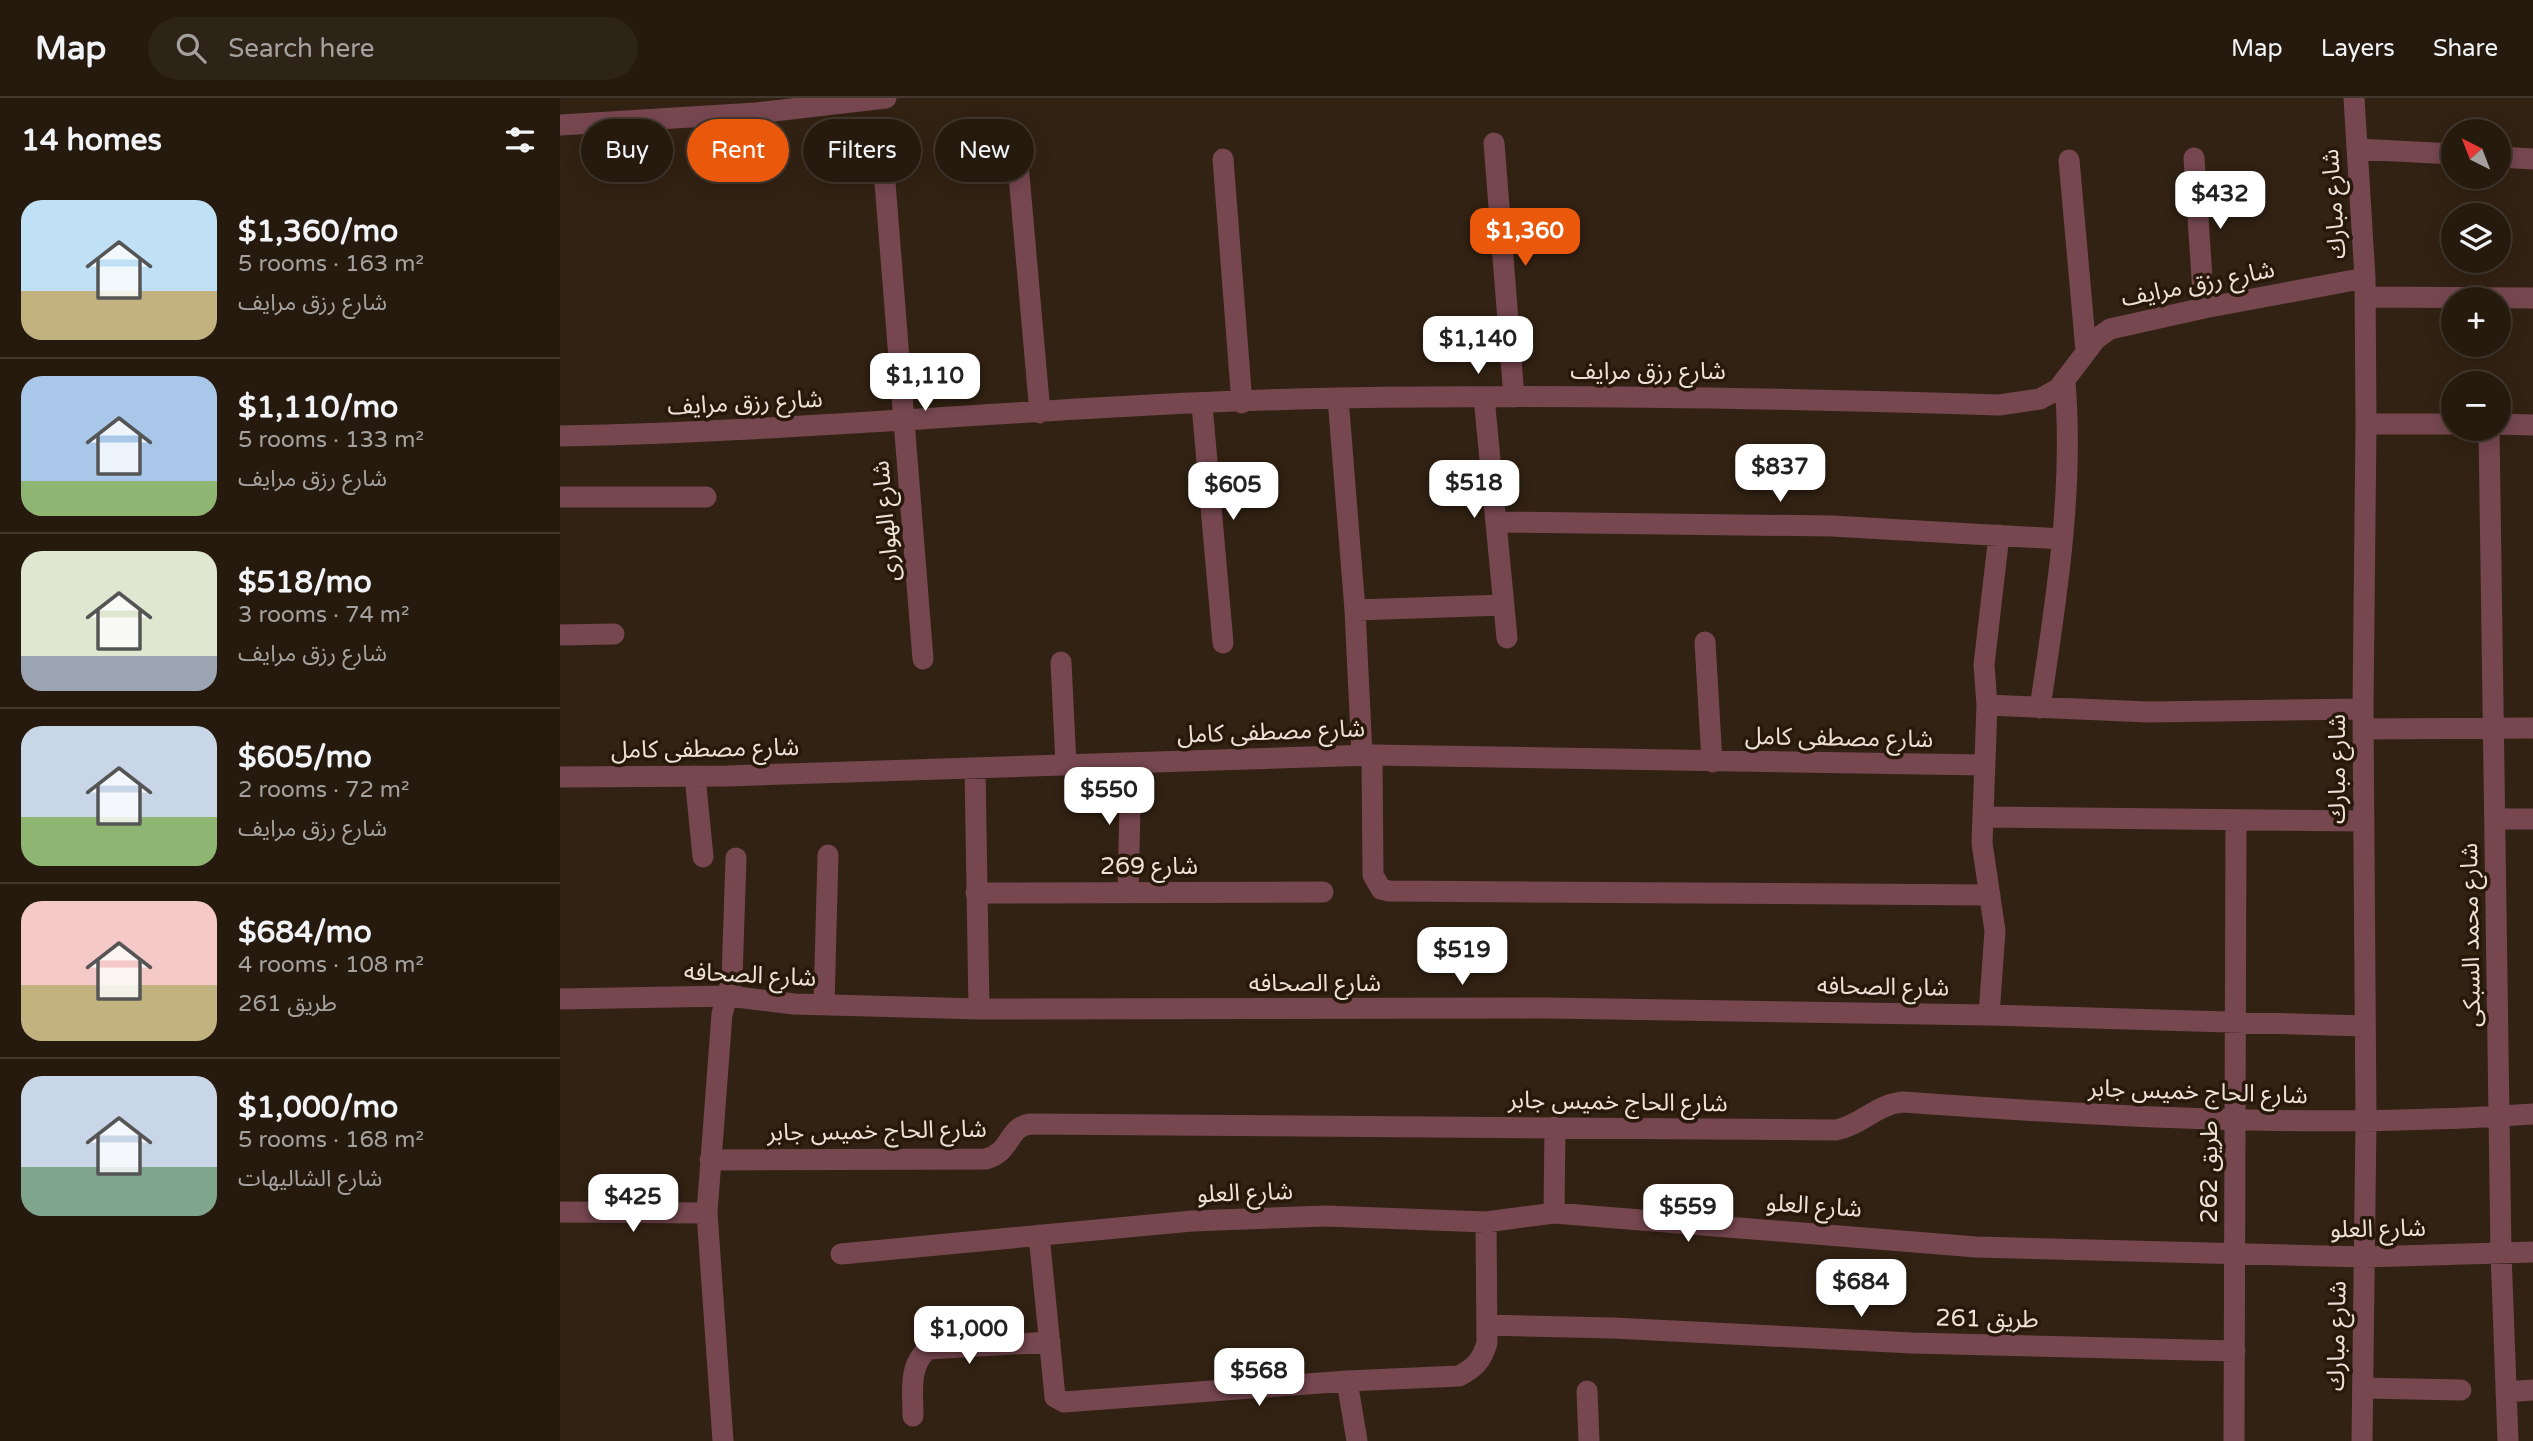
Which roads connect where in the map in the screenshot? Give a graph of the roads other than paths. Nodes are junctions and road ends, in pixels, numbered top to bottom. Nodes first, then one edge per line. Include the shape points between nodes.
1 (886, 98) edge
2 (2354, 98) edge
3 (560, 125) edge
4 (1494, 143) dead end
5 (2357, 149) junction
6 (2441, 153) edge
7 (2194, 158) dead end
8 (2511, 158) edge
9 (1223, 159) dead end
10 (2533, 159) edge
11 (2069, 160) dead end
12 (885, 182) edge
13 (1020, 182) edge
14 (2365, 288) junction
15 (2533, 298) edge
16 (2204, 308) junction
17 (2087, 351) junction
18 (2065, 382) junction
19 (1484, 397) junction
20 (1514, 397) junction
21 (1338, 398) junction
22 (1242, 403) junction
23 (1202, 405) junction
24 (1040, 413) junction
25 (904, 419) junction
26 (2366, 424) junction
27 (2441, 424) edge
28 (2511, 424) edge
29 (2533, 425) edge
30 (560, 436) edge
31 (2489, 441) edge
32 (560, 497) edge
33 (706, 497) dead end
34 (1496, 522) junction
35 (1999, 535) junction
36 (2062, 539) junction
37 (1504, 605) junction
38 (1355, 610) junction
39 (614, 634) dead end
40 (560, 635) edge
41 (1507, 638) dead end
42 (1704, 642) dead end
43 (1223, 643) dead end
44 (923, 659) dead end
45 (1062, 662) dead end
46 (1987, 705) junction
47 (2040, 708) junction
48 (2363, 719) junction
49 (2494, 728) junction
50 (2533, 728) edge
51 (1367, 755) junction
52 (1712, 762) junction
53 (1131, 763) junction
54 (1066, 765) junction
55 (1984, 765) junction
56 (975, 768) junction
57 (695, 776) junction
58 (560, 777) edge
59 (1983, 817) junction
60 (2496, 819) junction
61 (2533, 819) edge
62 (2236, 820) junction
63 (2364, 821) junction
64 (828, 855) dead end
65 (703, 857) dead end
66 (737, 859) dead end
67 (1129, 892) junction
68 (1323, 892) dead end
69 (976, 893) junction
70 (1990, 895) junction
71 (727, 996) junction
72 (560, 999) edge
73 (824, 1004) junction
74 (979, 1009) junction
75 (1989, 1015) junction
76 (2236, 1024) junction
77 (2365, 1026) junction
78 (2533, 1114) edge
79 (2500, 1116) junction
80 (2235, 1122) junction
81 (2366, 1122) junction
82 (1555, 1127) junction
83 (710, 1160) junction
84 (560, 1212) edge
85 (707, 1213) junction
86 (1554, 1213) junction
87 (1486, 1222) junction
88 (1038, 1235) junction
89 (2533, 1252) edge
90 (2501, 1253) junction
91 (841, 1254) dead end
92 (2235, 1255) junction
93 (2364, 1257) junction
94 (1488, 1325) junction
95 (1049, 1342) junction
96 (2235, 1351) junction
97 (1347, 1381) junction
98 (2362, 1388) junction
99 (2461, 1390) dead end
100 (2533, 1390) edge
101 (1587, 1391) dead end
102 (2506, 1392) junction
103 (913, 1416) dead end
104 (723, 1441) edge
105 (1357, 1441) edge
106 (1589, 1441) edge
107 (2234, 1441) edge
108 (2362, 1441) edge
109 (2508, 1441) edge

1 - 3 street via 743,114
2 - 5 street, شارع مبارك
4 - 20 street
5 - 6 street
5 - 14 street, شارع مبارك
7 - 16 street
8 - 10 street
9 - 22 street
11 - 17 street
12 - 25 street, شارع الهوارى
13 - 24 street
14 - 15 street, شارع رزق مرايف
14 - 16 street, شارع رزق مرايف
14 - 26 street, شارع مبارك
16 - 17 street, شارع رزق مرايف via 2110,329
17 - 18 street, شارع رزق مرايف
18 - 20 street, شارع رزق مرايف via 2040,398 1998,405 1677,396
18 - 36 street via 2068,420
19 - 20 street, شارع رزق مرايف
19 - 21 street, شارع رزق مرايف
19 - 34 street
21 - 22 street, شارع رزق مرايف
21 - 38 street
22 - 23 street, شارع رزق مرايف
23 - 24 street, شارع رزق مرايف
23 - 43 street
24 - 25 street, شارع رزق مرايف
25 - 30 street, شارع رزق مرايف via 675,434
25 - 44 street, شارع الهوارى
26 - 27 street
26 - 48 street, شارع مبارك
28 - 29 street
31 - 49 street, شارع محمد السبكى
32 - 33 street
34 - 35 street via 1832,526
34 - 37 street
35 - 36 street
35 - 46 street via 1984,665
36 - 47 street
37 - 38 street
37 - 41 street
38 - 51 street
39 - 40 street
42 - 52 street
45 - 54 street
46 - 47 street
46 - 55 street
47 - 48 street
48 - 49 street
48 - 63 street, شارع مبارك
49 - 50 street
49 - 60 street, شارع محمد السبكى
51 - 52 street, شارع مصطفى كامل
51 - 53 street, شارع مصطفى كامل
51 - 70 street via 1373,875 1381,888 1389,891
52 - 55 street, شارع مصطفى كامل
53 - 54 street, شارع مصطفى كامل
53 - 67 street
54 - 56 street, شارع مصطفى كامل
55 - 59 street
56 - 57 street, شارع مصطفى كامل
56 - 69 street
57 - 58 street, شارع مصطفى كامل
57 - 65 street
59 - 62 street
59 - 70 street
60 - 61 street
60 - 79 street, شارع محمد السبكى
62 - 63 street
62 - 76 street, طريق 262
63 - 77 street, شارع مبارك
64 - 73 street
66 - 71 street via 732,979
67 - 68 street, شارع 269
67 - 69 street, شارع 269
69 - 74 street
70 - 75 street via 1995,930
71 - 72 street, شارع الصحافه
71 - 73 street, شارع الصحافه
71 - 83 street
73 - 74 street, شارع الصحافه
74 - 75 street, شارع الصحافه via 1548,1008
75 - 76 street, شارع الصحافه
76 - 77 street, شارع الصحافه
76 - 80 street, طريق 262
77 - 81 street, شارع مبارك
78 - 79 street, شارع الحاج خميس جابر
79 - 81 street, شارع الحاج خميس جابر
79 - 90 street, شارع محمد السبكى
80 - 81 street, شارع الحاج خميس جابر
80 - 82 street, شارع الحاج خميس جابر via 1903,1102 1882,1105 1856,1124 1836,1130
80 - 92 street, طريق 262
81 - 93 street, شارع مبارك
82 - 83 street, شارع الحاج خميس جابر via 1030,1124 1018,1128 1001,1154 986,1159
82 - 86 street
83 - 85 street
84 - 85 street
85 - 104 street
86 - 87 street, شارع العلو
86 - 92 street, شارع العلو via 1946,1245
87 - 88 street, شارع العلو via 1325,1216 1192,1221
87 - 94 street
88 - 91 street, شارع العلو
88 - 95 street
89 - 90 street, شارع العلو
90 - 93 street, شارع العلو
90 - 102 street, شارع محمد السبكى
92 - 93 street, شارع العلو
92 - 96 street, طريق 262
93 - 98 street, شارع مبارك
94 - 96 street, طريق 261
94 - 97 street via 1483,1357 1459,1376
95 - 97 street via 1055,1396 1063,1402
95 - 103 street via 928,1349 920,1355 913,1374
96 - 107 street, طريق 262
97 - 105 street
98 - 99 street
98 - 108 street, شارع مبارك
100 - 102 street
101 - 106 street
102 - 109 street, شارع محمد السبكى

